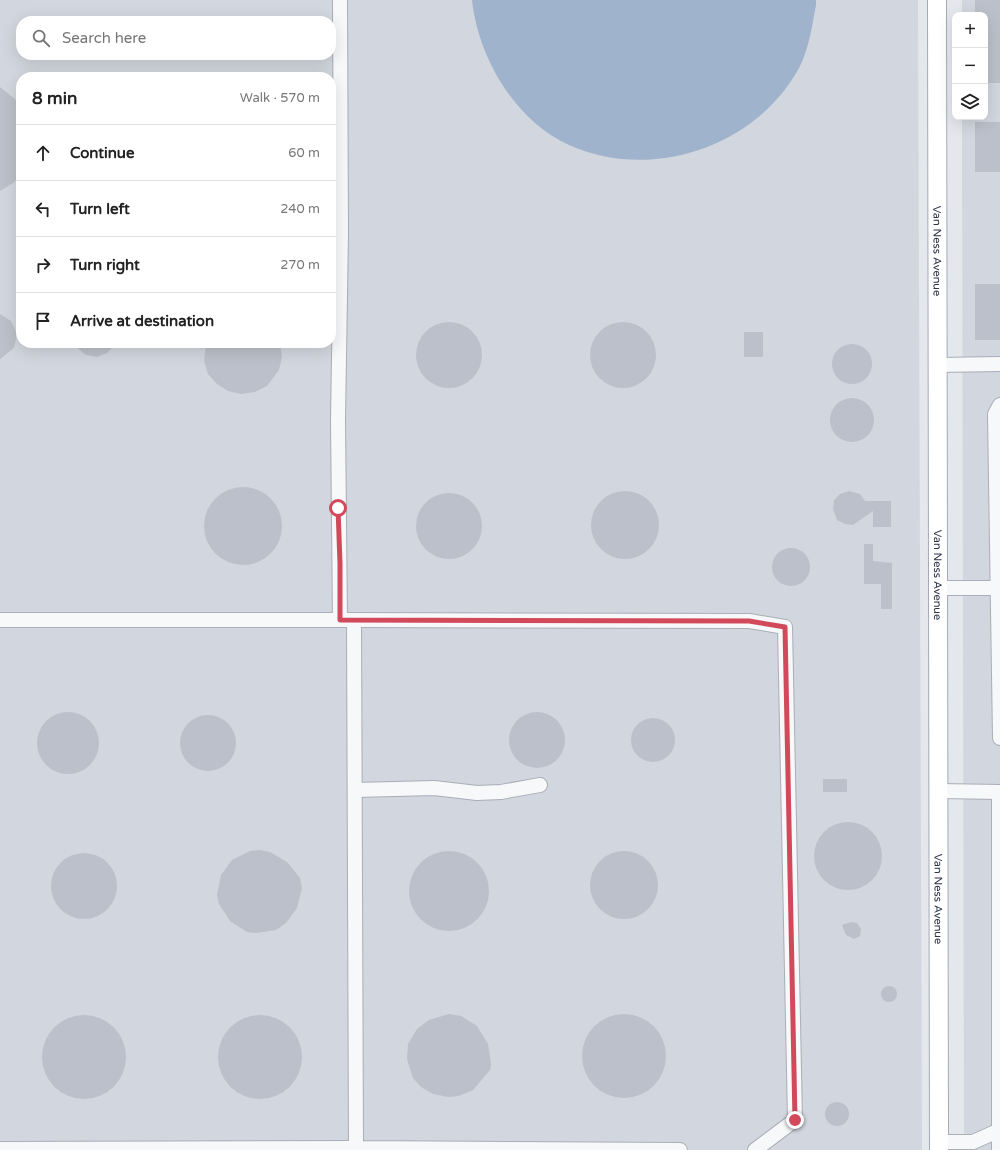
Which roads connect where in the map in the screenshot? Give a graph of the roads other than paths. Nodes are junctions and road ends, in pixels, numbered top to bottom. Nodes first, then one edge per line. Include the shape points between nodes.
1 (340, 0) edge
2 (937, 0) edge
3 (938, 364) junction
4 (1000, 364) edge
5 (1000, 405) edge
6 (938, 588) junction
7 (998, 588) junction
8 (0, 620) edge
9 (340, 620) junction
10 (354, 620) junction
11 (1000, 738) edge
12 (540, 785) dead end
13 (355, 790) junction
14 (938, 791) junction
15 (999, 792) edge
16 (999, 1130) edge
17 (973, 1142) junction
18 (939, 1146) edge
19 (0, 1149) edge
20 (356, 1149) edge
21 (680, 1150) edge
22 (755, 1150) edge
23 (991, 1150) edge
24 (999, 1150) edge

1 - 9 street
2 - 3 main road, Van Ness Avenue
3 - 4 street
3 - 6 main road, Van Ness Avenue
5 - 7 street via 995,414
6 - 7 street
6 - 14 main road, Van Ness Avenue
7 - 11 street
8 - 9 street
9 - 10 street
10 - 13 street
10 - 22 street via 749,621 785,627 795,1120
12 - 13 street via 501,792 477,793 434,788
13 - 20 street
14 - 15 street
14 - 18 main road, Van Ness Avenue
15 - 16 street
16 - 17 street
16 - 24 street
17 - 18 street
17 - 23 street
19 - 20 street
20 - 21 street

